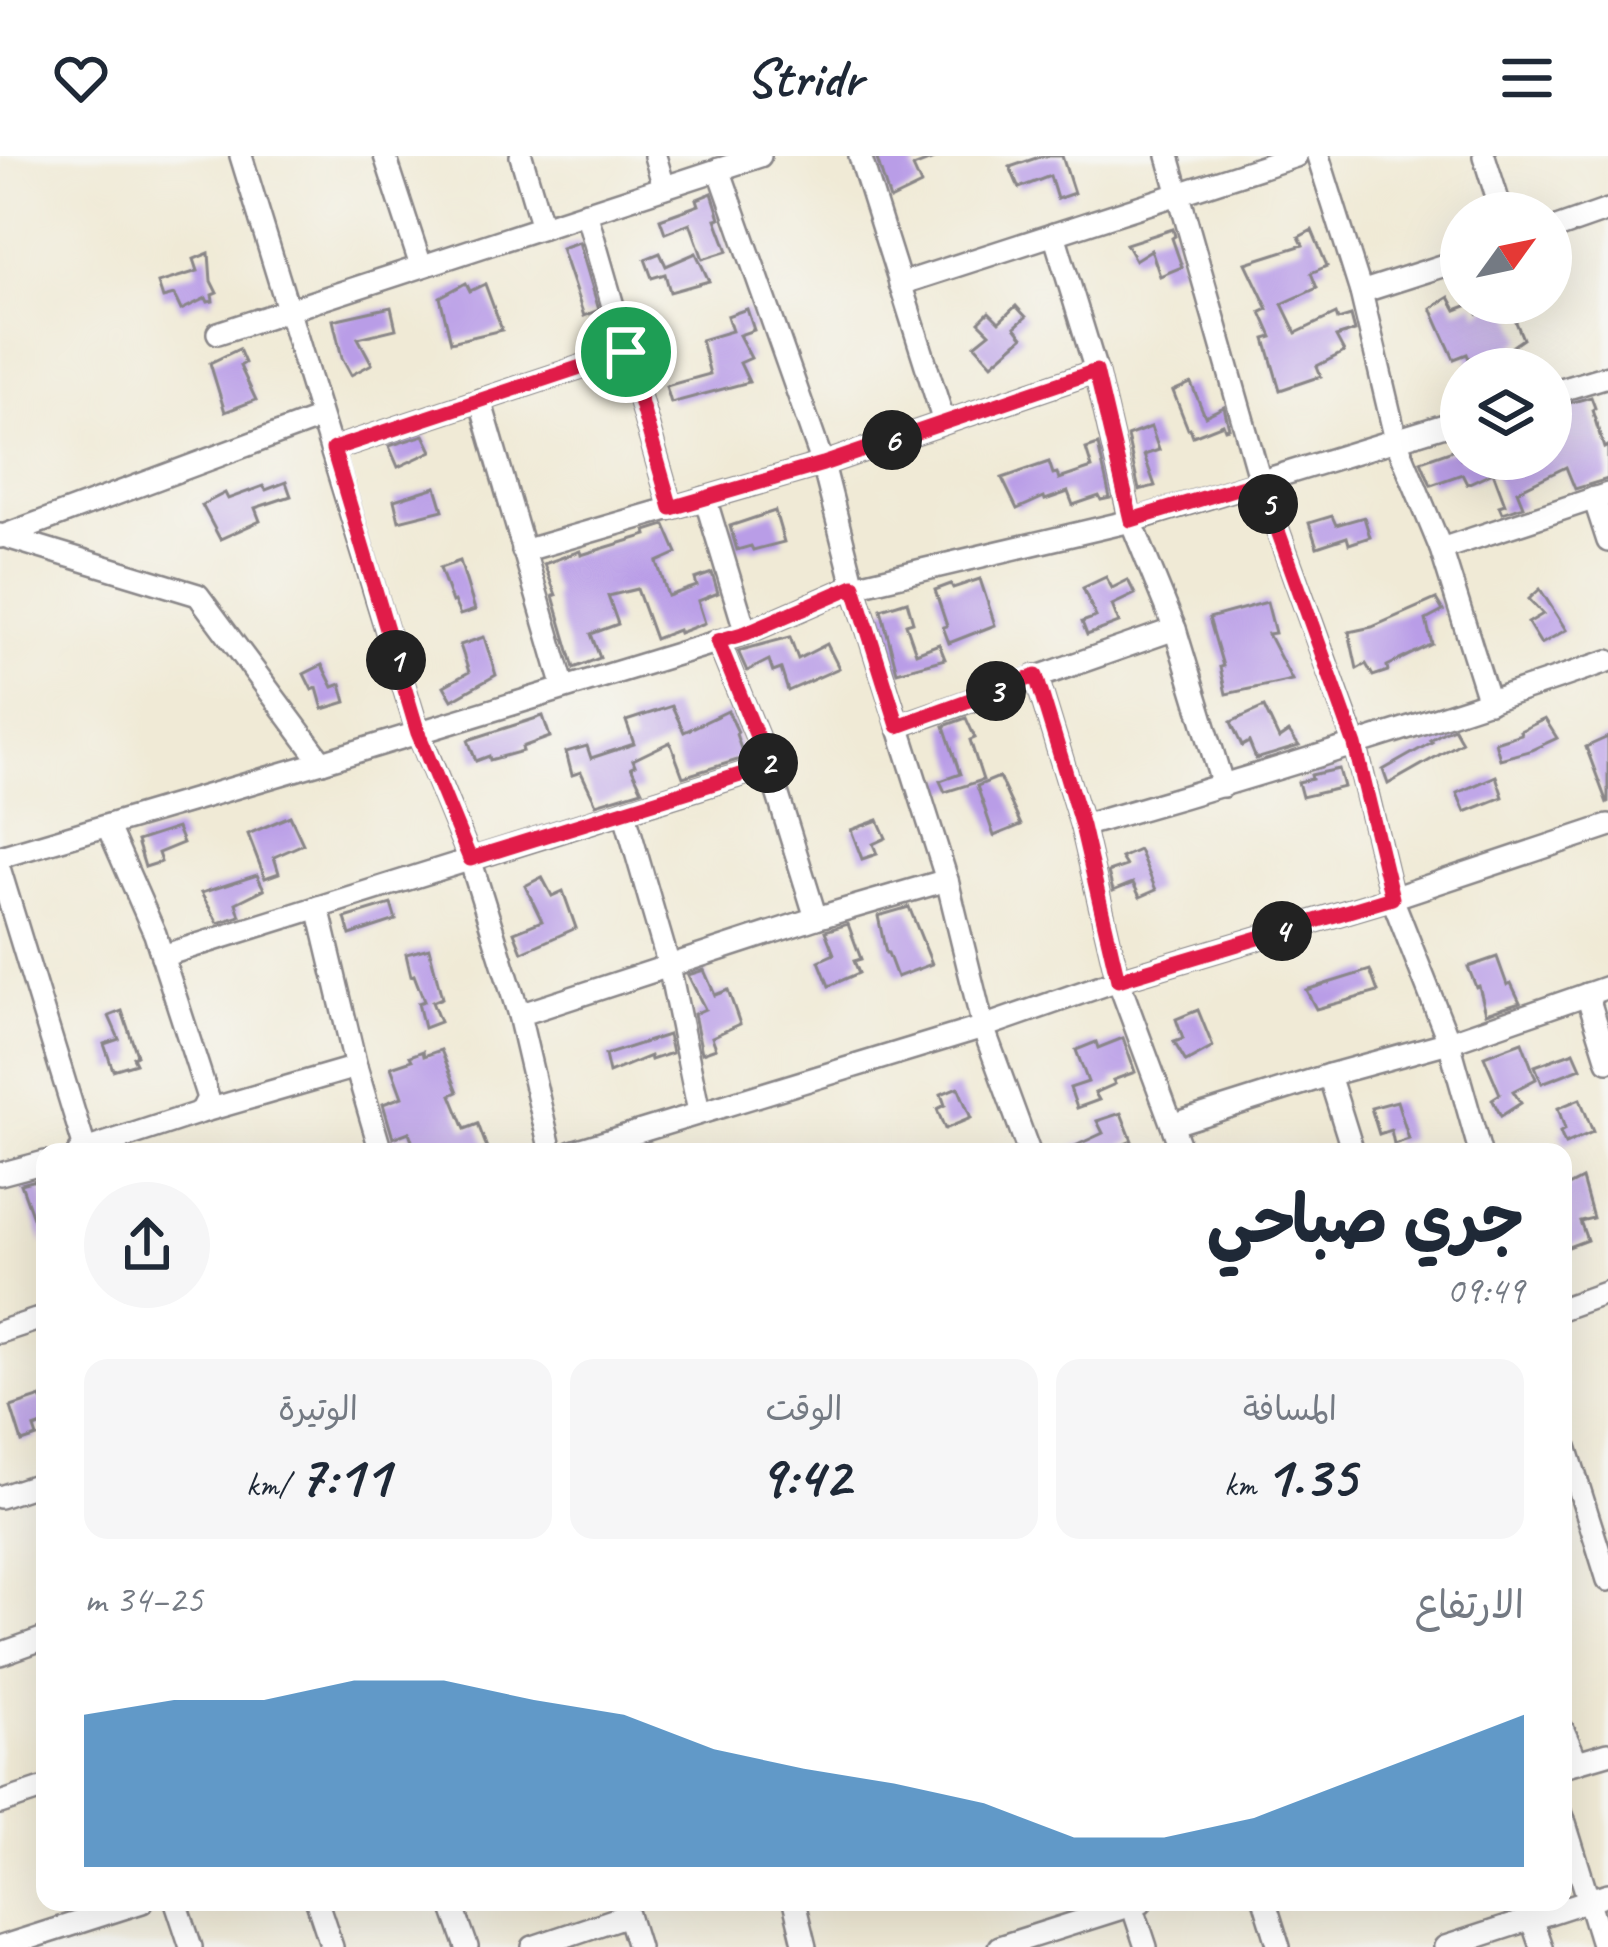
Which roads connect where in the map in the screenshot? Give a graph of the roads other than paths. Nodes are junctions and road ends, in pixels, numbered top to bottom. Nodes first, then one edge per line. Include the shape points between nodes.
1 (241, 156) edge
2 (385, 156) edge
3 (520, 156) edge
4 (655, 156) edge
5 (760, 156) edge
6 (860, 156) edge
7 (1168, 156) edge
8 (1296, 156) edge
9 (1318, 156) edge
10 (1484, 156) edge
11 (718, 169) junction
12 (664, 187) junction
13 (1495, 192) edge
14 (1180, 194) junction
15 (1608, 210) edge
16 (586, 212) junction
17 (1572, 223) edge
18 (542, 226) junction
19 (1054, 234) junction
20 (421, 266) junction
21 (1440, 267) edge
22 (900, 284) junction
23 (1361, 292) junction
24 (289, 309) junction
25 (218, 333) dead end
26 (626, 352) junction
27 (1096, 371) junction
28 (1608, 376) edge
29 (1572, 387) edge
30 (480, 400) junction
31 (320, 418) junction
32 (944, 422) junction
33 (1440, 426) edge
34 (1396, 440) junction
35 (333, 449) junction
36 (823, 464) junction
37 (1260, 481) junction
38 (1601, 496) edge
39 (706, 498) junction
40 (671, 508) junction
41 (1131, 520) junction
42 (1, 536) edge
43 (1608, 541) edge
44 (1441, 548) junction
45 (523, 551) junction
46 (854, 586) junction
47 (1175, 629) junction
48 (746, 633) junction
49 (718, 641) junction
50 (1608, 661) edge
51 (1036, 676) junction
52 (564, 688) junction
53 (1489, 702) junction
54 (898, 726) junction
55 (418, 733) junction
56 (1355, 745) junction
57 (322, 762) junction
58 (769, 766) junction
59 (1223, 786) junction
60 (624, 811) junction
61 (1082, 826) junction
62 (1608, 826) edge
63 (108, 827) junction
64 (0, 857) edge
65 (470, 859) junction
66 (0, 871) edge
67 (947, 880) junction
68 (1392, 898) junction
69 (318, 907) junction
70 (816, 918) junction
71 (162, 956) junction
72 (669, 966) junction
73 (1118, 980) junction
74 (1598, 991) edge
75 (519, 1015) junction
76 (983, 1027) junction
77 (1449, 1042) junction
78 (1608, 1060) edge
79 (356, 1067) junction
80 (1329, 1075) junction
81 (201, 1112) junction
82 (699, 1112) junction
83 (1174, 1124) junction
84 (81, 1143) edge
85 (107, 1143) edge
86 (379, 1143) edge
87 (549, 1143) edge
88 (601, 1143) edge
89 (1026, 1143) edge
90 (1180, 1143) edge
91 (1350, 1143) edge
92 (1477, 1143) edge
93 (36, 1164) edge
94 (0, 1174) edge
95 (1608, 1292) edge
96 (1572, 1305) edge
97 (36, 1320) edge
98 (0, 1332) edge
99 (1572, 1466) edge
100 (36, 1491) edge
101 (0, 1498) edge
102 (1608, 1580) edge
103 (36, 1641) edge
104 (0, 1654) edge
105 (1608, 1753) edge
106 (1572, 1763) edge
107 (36, 1791) edge
108 (0, 1802) edge
109 (1572, 1838) edge
110 (1598, 1897) edge
111 (118, 1911) edge
112 (179, 1911) edge
113 (320, 1911) edge
114 (454, 1911) edge
115 (621, 1911) edge
116 (627, 1911) edge
117 (796, 1911) edge
118 (1110, 1911) edge
119 (1137, 1911) edge
120 (1268, 1911) edge
121 (1554, 1911) edge
122 (1532, 1918) junction
123 (34, 1942) edge
124 (1, 1947) edge
125 (191, 1947) edge
126 (332, 1947) edge
127 (466, 1947) edge
128 (532, 1947) edge
129 (638, 1947) edge
130 (805, 1947) edge
131 (999, 1947) edge
132 (1146, 1947) edge
133 (1280, 1947) edge
134 (1445, 1947) edge
135 (1540, 1947) edge
136 (1603, 1947) edge

1 - 24 street
2 - 20 street
3 - 18 street
4 - 12 street
5 - 11 street
6 - 22 street
7 - 14 street
8 - 14 street
9 - 23 street
10 - 13 street
11 - 12 street
11 - 36 street
12 - 16 street
14 - 19 street
14 - 37 street
15 - 17 street
16 - 18 street
16 - 26 street
18 - 20 street
19 - 22 street
19 - 27 street
20 - 24 street
21 - 23 street
22 - 32 street
23 - 34 street
24 - 25 street
24 - 31 street
26 - 30 street
26 - 40 street
27 - 32 street
27 - 41 street
28 - 29 street
30 - 35 street
30 - 45 street
31 - 35 street
31 - 42 street
32 - 36 street
33 - 34 street
34 - 37 street
34 - 44 street
35 - 55 street
36 - 39 street
36 - 46 street
37 - 41 street
37 - 56 street
38 - 43 street
38 - 44 street
39 - 40 street
39 - 48 street
40 - 45 street
41 - 46 street
41 - 47 street
42 - 57 street via 198,595
44 - 53 street
45 - 52 street
46 - 48 street
46 - 54 street
47 - 51 street
47 - 59 street
48 - 49 street
49 - 52 street
49 - 58 street
50 - 53 street
51 - 54 street
51 - 61 street
52 - 55 street
53 - 56 street
54 - 67 street
55 - 57 street
55 - 65 street
56 - 59 street
56 - 68 street
57 - 63 street
58 - 60 street
58 - 70 street
59 - 61 street
60 - 65 street
60 - 72 street
61 - 73 street
62 - 68 street
63 - 64 street
63 - 71 street
65 - 69 street
65 - 75 street
66 - 84 street
67 - 70 street
67 - 76 street
68 - 73 street
68 - 77 street
69 - 71 street
69 - 79 street
70 - 72 street
71 - 81 street via 208,1097
72 - 75 street
72 - 82 street
73 - 76 street
73 - 83 street
74 - 77 street
74 - 78 street
75 - 87 street
76 - 82 street
76 - 89 street
77 - 80 street
77 - 92 street
79 - 81 street
79 - 86 street
80 - 83 street
80 - 91 street
81 - 85 street
82 - 88 street
83 - 90 street
93 - 94 street
95 - 96 street
97 - 98 street
99 - 102 street
100 - 101 street
103 - 104 street
105 - 106 street
107 - 108 street
109 - 110 street
110 - 136 street
111 - 123 street
112 - 125 street
113 - 126 street
114 - 127 street
115 - 128 street
116 - 129 street
117 - 130 street
118 - 131 street
119 - 132 street
120 - 133 street
121 - 122 street
122 - 134 street
122 - 135 street
123 - 124 street

